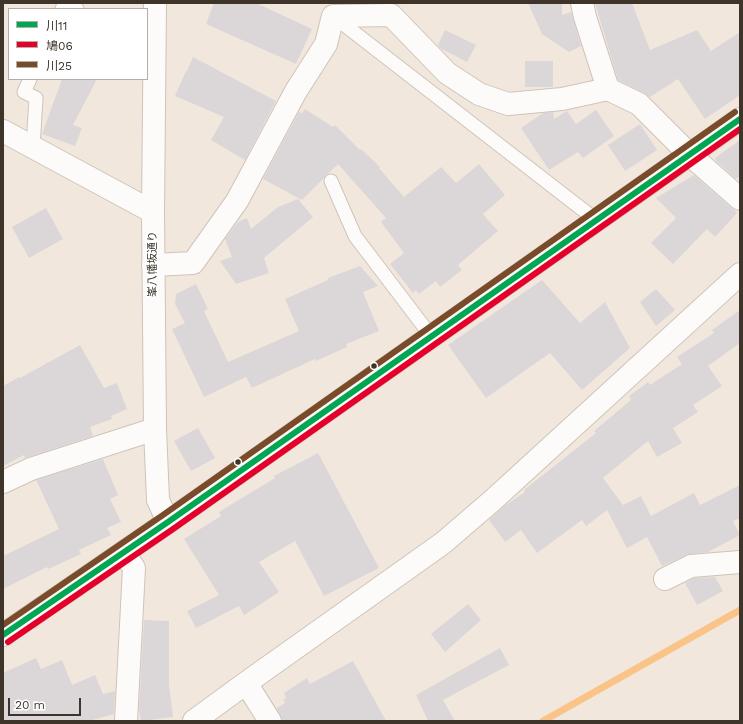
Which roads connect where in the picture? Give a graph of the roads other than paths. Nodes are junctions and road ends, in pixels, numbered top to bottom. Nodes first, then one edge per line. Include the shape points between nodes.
1 (155, 3) edge
2 (582, 3) edge
3 (62, 8) edge
4 (75, 8) edge
5 (394, 9) edge
6 (333, 16) junction
7 (151, 38) edge
8 (30, 80) edge
9 (608, 89) junction
10 (740, 119) edge
11 (3, 131) edge
12 (33, 147) junction
13 (689, 154) junction
14 (331, 181) dead end
15 (740, 199) edge
16 (153, 212) junction
17 (596, 220) junction
18 (153, 265) junction
19 (740, 274) edge
20 (431, 336) junction
21 (155, 429) junction
22 (3, 482) edge
23 (168, 522) junction
24 (124, 553) junction
25 (740, 562) edge
26 (665, 579) dead end
27 (3, 635) edge
28 (246, 683) junction
29 (126, 721) edge
30 (194, 721) edge
31 (270, 721) edge

1 - 7 street, 峯八幡坂通り
2 - 9 street
3 - 4 lane via 64,4
5 - 6 street
5 - 9 street via 447,73 479,94 508,104 562,99
6 - 17 lane
6 - 18 street via 326,44 296,91 237,201 193,263
7 - 16 street, 峯八幡坂通り
8 - 12 lane via 24,92 36,98
9 - 13 street via 639,104
10 - 13 street
11 - 12 street
12 - 16 street
13 - 15 street
13 - 17 street
14 - 20 lane via 355,236
16 - 18 street, 峯八幡坂通り
17 - 20 street
18 - 21 street, 峯八幡坂通り
19 - 28 street via 443,543
20 - 23 street
21 - 22 street via 31,469
21 - 23 street, 峯八幡坂通り via 158,500
23 - 24 street
24 - 27 street
24 - 29 street via 134,568
25 - 26 street via 691,566
28 - 30 street
28 - 31 street

